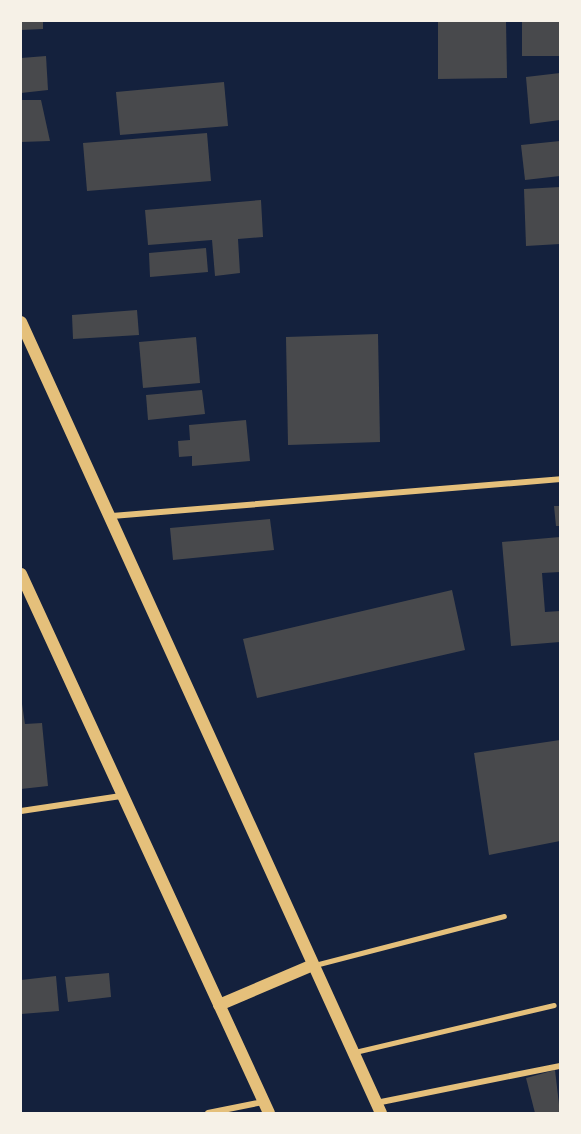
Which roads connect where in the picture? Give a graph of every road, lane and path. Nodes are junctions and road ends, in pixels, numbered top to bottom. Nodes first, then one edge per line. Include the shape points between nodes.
1 (21, 322) edge
2 (560, 479) edge
3 (112, 516) junction
4 (21, 574) edge
5 (121, 796) junction
6 (21, 811) edge
7 (504, 916) dead end
8 (313, 965) junction
9 (219, 1005) junction
10 (554, 1005) dead end
11 (353, 1053) junction
12 (560, 1066) edge
13 (267, 1108) edge
14 (378, 1108) edge
15 (208, 1113) edge

1 - 3 main road
2 - 3 street
3 - 8 main road
4 - 5 main road
5 - 6 street
5 - 9 main road
7 - 8 lane
8 - 9 main road
8 - 11 main road
9 - 13 main road
10 - 11 lane
11 - 14 main road
12 - 14 street
13 - 15 street

